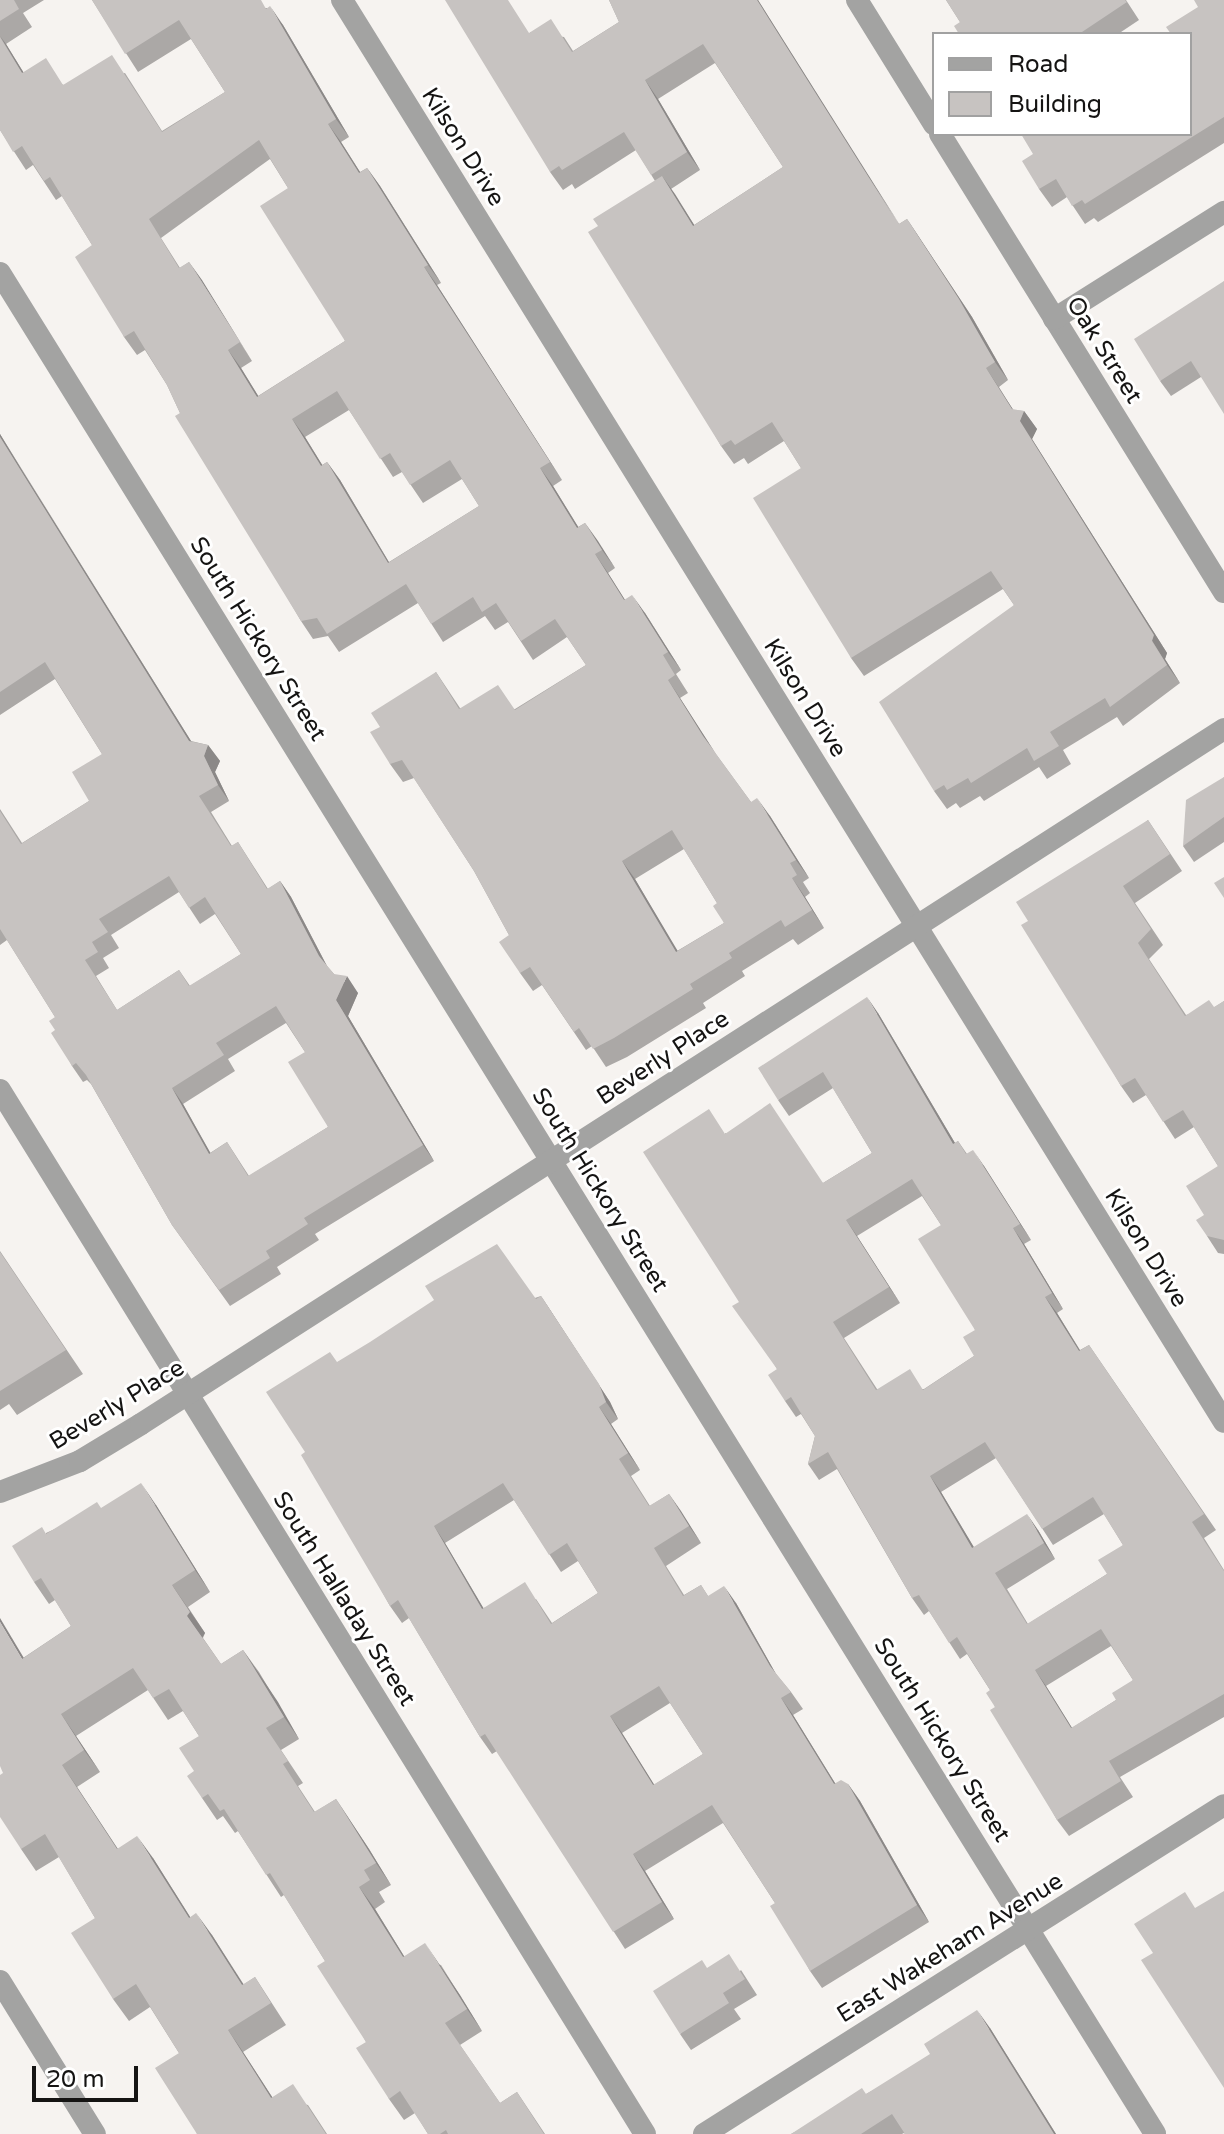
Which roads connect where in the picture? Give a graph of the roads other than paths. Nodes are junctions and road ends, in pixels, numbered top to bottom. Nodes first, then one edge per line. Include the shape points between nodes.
1 (342, 0) edge
2 (857, 0) edge
3 (932, 121) edge
4 (941, 136) edge
5 (1224, 212) edge
6 (0, 273) edge
7 (1054, 319) junction
8 (1224, 592) edge
9 (1224, 729) edge
10 (916, 927) junction
11 (0, 1090) edge
12 (551, 1160) junction
13 (186, 1394) junction
14 (1224, 1422) edge
15 (0, 1492) edge
16 (1224, 1805) edge
17 (1028, 1929) junction
18 (0, 1981) edge
19 (95, 2134) edge
20 (645, 2134) edge
21 (704, 2134) edge
22 (1155, 2134) edge

1 - 10 street, Kilson Drive
2 - 3 street
4 - 7 street, Oak Street
5 - 7 street
6 - 12 street, South Hickory Street
7 - 8 street, Oak Street
9 - 10 street, Beverly Place
10 - 12 street, Beverly Place
10 - 14 street, Kilson Drive
11 - 13 street, South Halladay Street
12 - 13 street, Beverly Place
12 - 17 street, South Hickory Street
13 - 15 street, Beverly Place via 80,1461
13 - 20 street, South Halladay Street
16 - 17 street, East Wakeham Avenue
17 - 21 street, East Wakeham Avenue
17 - 22 street, South Hickory Street
18 - 19 street

